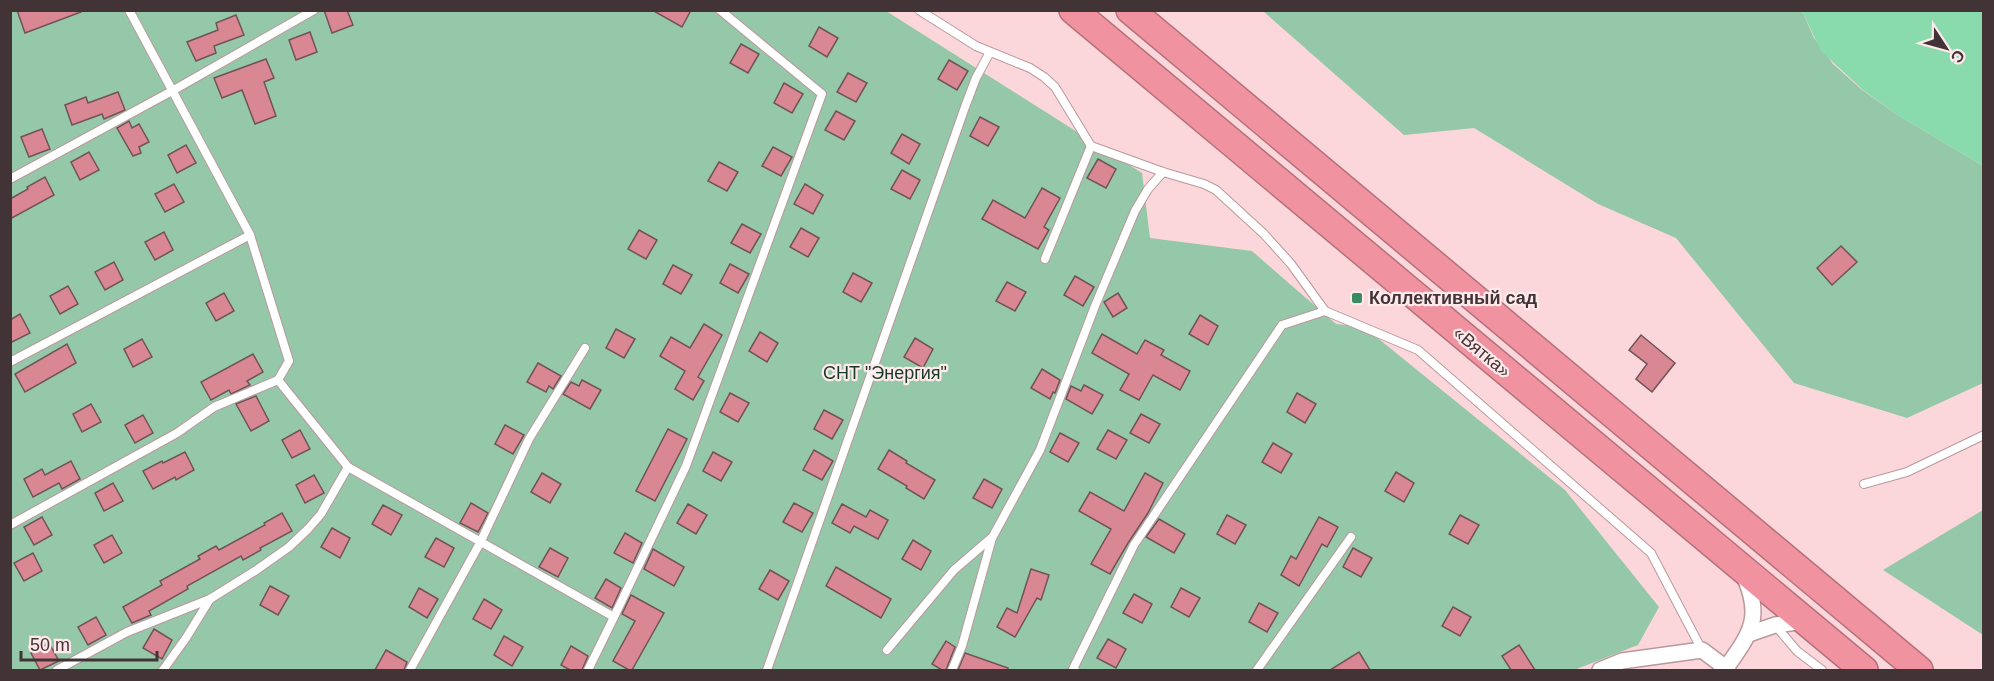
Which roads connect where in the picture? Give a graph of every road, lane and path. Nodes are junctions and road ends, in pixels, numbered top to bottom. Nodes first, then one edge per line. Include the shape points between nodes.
1 (129, 10) edge
2 (314, 10) edge
3 (720, 10) edge
4 (919, 10) edge
5 (1066, 10) edge
6 (1073, 10) edge
7 (1130, 10) edge
8 (1150, 20) edge
9 (1114, 44) junction
10 (990, 52) junction
11 (172, 91) junction
12 (1091, 146) junction
13 (1163, 172) junction
14 (10, 179) edge
15 (249, 235) junction
16 (1045, 259) dead end
17 (1325, 311) junction
18 (585, 348) dead end
19 (10, 362) edge
20 (278, 380) junction
21 (1983, 435) edge
22 (348, 467) junction
23 (1863, 484) dead end
24 (10, 525) edge
25 (1351, 537) dead end
26 (992, 538) junction
27 (480, 543) junction
28 (1739, 566) junction
29 (210, 599) junction
30 (614, 617) junction
31 (1807, 621) junction
32 (1775, 625) junction
33 (1749, 634) junction
34 (886, 650) dead end
35 (1702, 650) junction
36 (1727, 669) edge
37 (1918, 669) edge
38 (57, 670) edge
39 (163, 670) edge
40 (410, 670) edge
41 (588, 670) edge
42 (767, 670) edge
43 (952, 670) edge
44 (1075, 670) edge
45 (1257, 670) edge
46 (1600, 670) edge
47 (1822, 670) edge
48 (1864, 670) edge

1 - 11 lane
2 - 11 lane
3 - 30 lane via 822,94 686,466
4 - 10 lane
5 - 9 street
6 - 9 highway, «Вятка»
7 - 8 highway, «Вятка»
8 - 37 highway, «Вятка»
9 - 28 highway, «Вятка»
10 - 12 lane via 1030,68 1055,87
10 - 42 lane via 965,107
11 - 14 lane
11 - 15 lane
12 - 13 lane
12 - 16 lane
13 - 17 lane via 1215,190 1292,264
13 - 26 lane via 1135,210 1040,450
15 - 19 lane
15 - 20 lane via 289,361
17 - 35 lane via 1418,350 1651,553
17 - 44 lane via 1282,325 1134,544
18 - 27 lane via 530,439
20 - 22 lane
20 - 24 lane via 214,407 177,433
21 - 23 lane via 1907,471
22 - 27 lane
22 - 29 lane via 321,514 289,547
25 - 45 lane
26 - 34 lane via 954,570
26 - 43 lane
27 - 30 lane
27 - 40 lane
28 - 31 highway, «Вятка»
28 - 33 street via 1750,589 1754,612
29 - 38 lane via 127,632
29 - 39 lane
30 - 41 lane
31 - 32 street
31 - 48 highway, «Вятка»
32 - 33 street
32 - 47 lane via 1797,651
33 - 36 street
35 - 36 street
35 - 46 street via 1622,661

